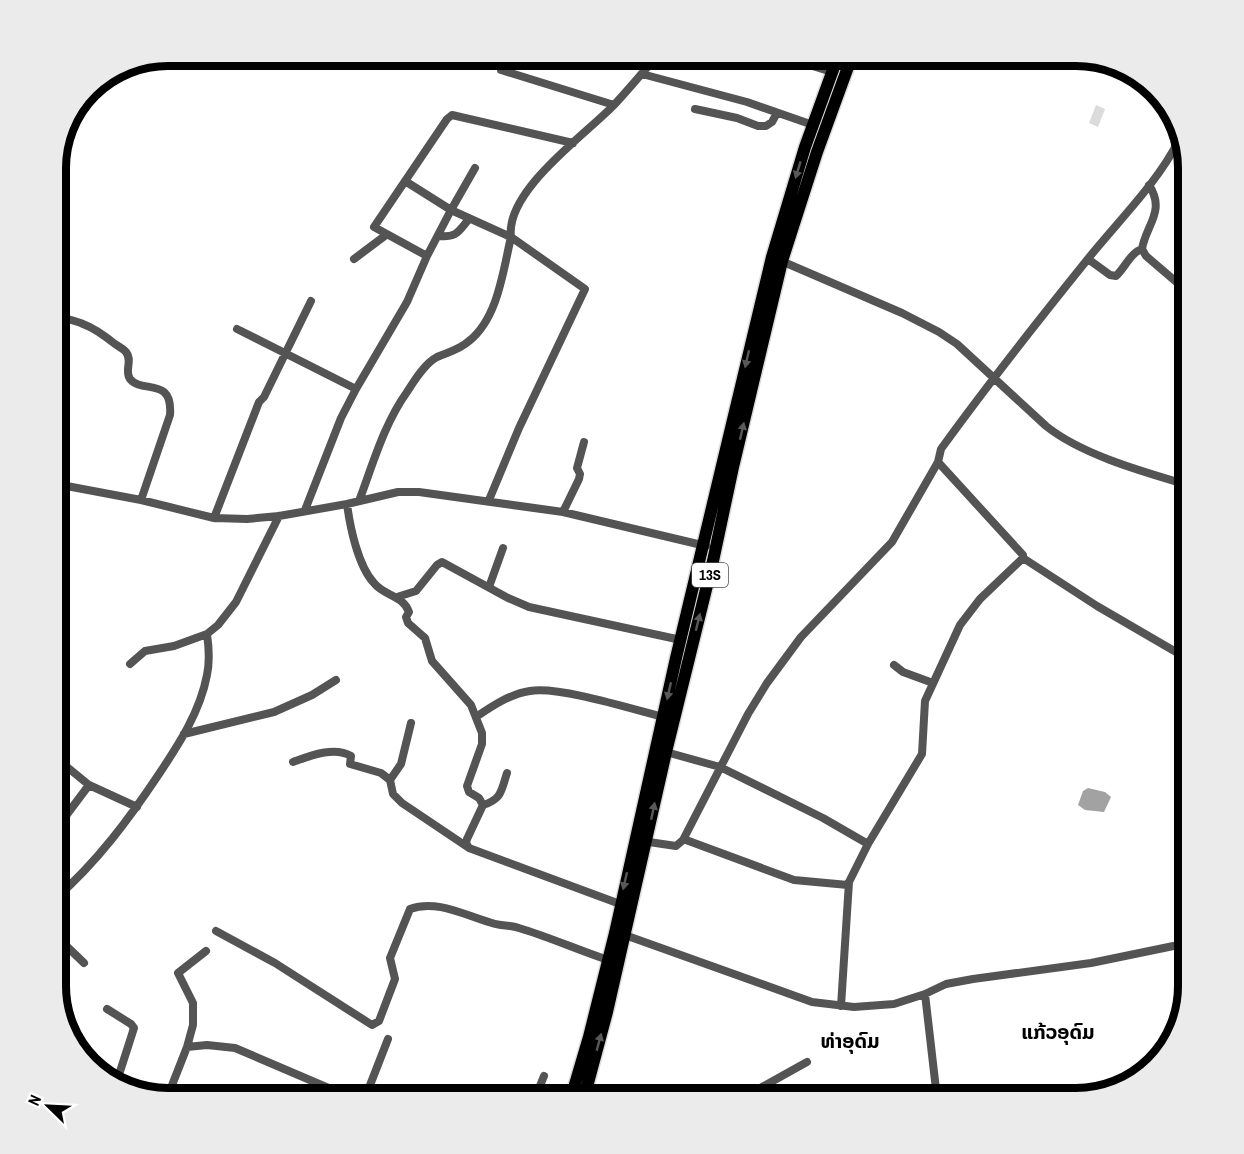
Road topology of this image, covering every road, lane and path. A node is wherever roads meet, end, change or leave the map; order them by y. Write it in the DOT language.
graph roads {
  1 [pos="649,66"];
  2 [pos="812,66"];
  3 [pos="834,66"];
  4 [pos="848,66"];
  5 [pos="501,70"];
  6 [pos="832,72"];
  7 [pos="642,74"];
  8 [pos="614,105"];
  9 [pos="695,109"];
  10 [pos="777,113"];
  11 [pos="813,125"];
  12 [pos="573,143"];
  13 [pos="1175,145"];
  14 [pos="811,150"];
  15 [pos="475,168"];
  16 [pos="405,181"];
  17 [pos="1149,185"];
  18 [pos="451,210"];
  19 [pos="469,219"];
  20 [pos="386,235"];
  21 [pos="438,236"];
  22 [pos="511,237"];
  23 [pos="1142,249"];
  24 [pos="427,256"];
  25 [pos="354,259"];
  26 [pos="777,259"];
  27 [pos="1088,259"];
  28 [pos="1178,283"];
  29 [pos="311,301"];
  30 [pos="66,318"];
  31 [pos="237,329"];
  32 [pos="287,353"];
  33 [pos="993,378"];
  34 [pos="356,389"];
  35 [pos="584,442"];
  36 [pos="938,462"];
  37 [pos="1178,482"];
  38 [pos="66,486"];
  39 [pos="141,500"];
  40 [pos="489,500"];
  41 [pos="359,501"];
  42 [pos="347,504"];
  43 [pos="304,510"];
  44 [pos="563,512"];
  45 [pos="279,516"];
  46 [pos="214,518"];
  47 [pos="710,547"];
  48 [pos="503,548"];
  49 [pos="1023,558"];
  50 [pos="489,587"];
  51 [pos="397,597"];
  52 [pos="207,634"];
  53 [pos="681,640"];
  54 [pos="1178,653"];
  55 [pos="130,664"];
  56 [pos="894,665"];
  57 [pos="336,681"];
  58 [pos="933,683"];
  59 [pos="476,717"];
  60 [pos="663,717"];
  61 [pos="411,723"];
  62 [pos="184,734"];
  63 [pos="666,752"];
  64 [pos="293,762"];
  65 [pos="66,766"];
  66 [pos="720,767"];
  67 [pos="507,773"];
  68 [pos="390,780"];
  69 [pos="89,785"];
  70 [pos="483,806"];
  71 [pos="137,807"];
  72 [pos="66,816"];
  73 [pos="641,840"];
  74 [pos="682,840"];
  75 [pos="868,844"];
  76 [pos="469,848"];
  77 [pos="848,885"];
  78 [pos="66,888"];
  79 [pos="620,904"];
  80 [pos="216,931"];
  81 [pos="619,934"];
  82 [pos="1178,945"];
  83 [pos="66,946"];
  84 [pos="206,951"];
  85 [pos="608,960"];
  86 [pos="84,963"];
  87 [pos="925,994"];
  88 [pos="841,1006"];
  89 [pos="107,1009"];
  90 [pos="388,1039"];
  91 [pos="187,1047"];
  92 [pos="807,1062"];
  93 [pos="119,1075"];
  94 [pos="544,1076"];
  95 [pos="171,1088"];
  96 [pos="323,1088"];
  97 [pos="369,1088"];
  98 [pos="539,1088"];
  99 [pos="574,1088"];
  100 [pos="587,1088"];
  101 [pos="761,1088"];
  102 [pos="936,1088"];
  1 -- 7 [label="street"];
  2 -- 6 [label="street"];
  3 -- 6 [label="highway, 13S"];
  4 -- 14 [label="highway, 13S"];
  5 -- 8 [label="street"];
  6 -- 11 [label="highway, 13S"];
  7 -- 8 [label="street"];
  7 -- 10 [label="street"];
  8 -- 12 [label="street"];
  9 -- 10 [label="street"];
  10 -- 11 [label="street"];
  11 -- 14 [label="highway, 13S"];
  12 -- 16 [label="street"];
  12 -- 22 [label="street"];
  13 -- 17 [label="street"];
  14 -- 26 [label="highway, 13S"];
  15 -- 18 [label="street"];
  16 -- 18 [label="street"];
  16 -- 20 [label="street"];
  17 -- 23 [label="street"];
  17 -- 27 [label="street"];
  18 -- 19 [label="street"];
  18 -- 21 [label="street"];
  19 -- 21 [label="street"];
  19 -- 22 [label="street"];
  20 -- 24 [label="street"];
  20 -- 25 [label="street"];
  21 -- 24 [label="street"];
  22 -- 40 [label="street"];
  22 -- 41 [label="street"];
  23 -- 27 [label="street"];
  23 -- 28 [label="street"];
  24 -- 34 [label="street"];
  26 -- 33 [label="street"];
  26 -- 47 [label="highway, 13S"];
  27 -- 33 [label="street"];
  29 -- 32 [label="street"];
  30 -- 39 [label="street"];
  31 -- 32 [label="street"];
  32 -- 34 [label="street"];
  32 -- 46 [label="street"];
  33 -- 36 [label="street"];
  33 -- 37 [label="street"];
  34 -- 43 [label="street"];
  35 -- 44 [label="street"];
  36 -- 49 [label="street"];
  36 -- 66 [label="street"];
  38 -- 39 [label="street"];
  39 -- 46 [label="street"];
  40 -- 41 [label="street"];
  40 -- 44 [label="street"];
  41 -- 42 [label="street"];
  42 -- 43 [label="street"];
  42 -- 51 [label="street"];
  43 -- 45 [label="street"];
  44 -- 47 [label="street"];
  45 -- 46 [label="street"];
  45 -- 52 [label="street"];
  47 -- 53 [label="highway, 13S"];
  63 -- 47 [label="highway, 13S, one-way"];
  48 -- 50 [label="street"];
  49 -- 54 [label="street"];
  49 -- 58 [label="street"];
  50 -- 51 [label="street"];
  50 -- 53 [label="street"];
  51 -- 59 [label="street"];
  52 -- 55 [label="street"];
  52 -- 62 [label="street"];
  53 -- 60 [label="highway, 13S, one-way"];
  56 -- 58 [label="street"];
  57 -- 62 [label="street"];
  58 -- 75 [label="street"];
  59 -- 60 [label="street"];
  59 -- 70 [label="street"];
  60 -- 73 [label="highway, 13S"];
  61 -- 68 [label="street"];
  62 -- 71 [label="street"];
  63 -- 66 [label="street"];
  73 -- 63 [label="highway, 13S, one-way"];
  64 -- 68 [label="street"];
  65 -- 69 [label="street"];
  66 -- 74 [label="street"];
  66 -- 75 [label="street"];
  67 -- 70 [label="street"];
  68 -- 76 [label="street"];
  69 -- 71 [label="street"];
  69 -- 72 [label="street"];
  70 -- 76 [label="street"];
  71 -- 78 [label="street"];
  73 -- 74 [label="street"];
  73 -- 79 [label="highway, 13S, one-way"];
  73 -- 81 [label="highway, 13S"];
  74 -- 77 [label="street"];
  75 -- 77 [label="street"];
  76 -- 79 [label="street"];
  77 -- 88 [label="street"];
  79 -- 81 [label="highway, 13S"];
  80 -- 85 [label="street"];
  81 -- 85 [label="highway, 13S"];
  81 -- 88 [label="street"];
  100 -- 81 [label="highway, 13S, one-way"];
  82 -- 87 [label="street"];
  83 -- 86 [label="street"];
  84 -- 91 [label="street"];
  85 -- 99 [label="highway, 13S"];
  87 -- 88 [label="street"];
  87 -- 102 [label="street"];
  89 -- 93 [label="street"];
  90 -- 97 [label="street"];
  91 -- 95 [label="street"];
  91 -- 96 [label="street"];
  92 -- 101 [label="street"];
  94 -- 98 [label="street"];
}
